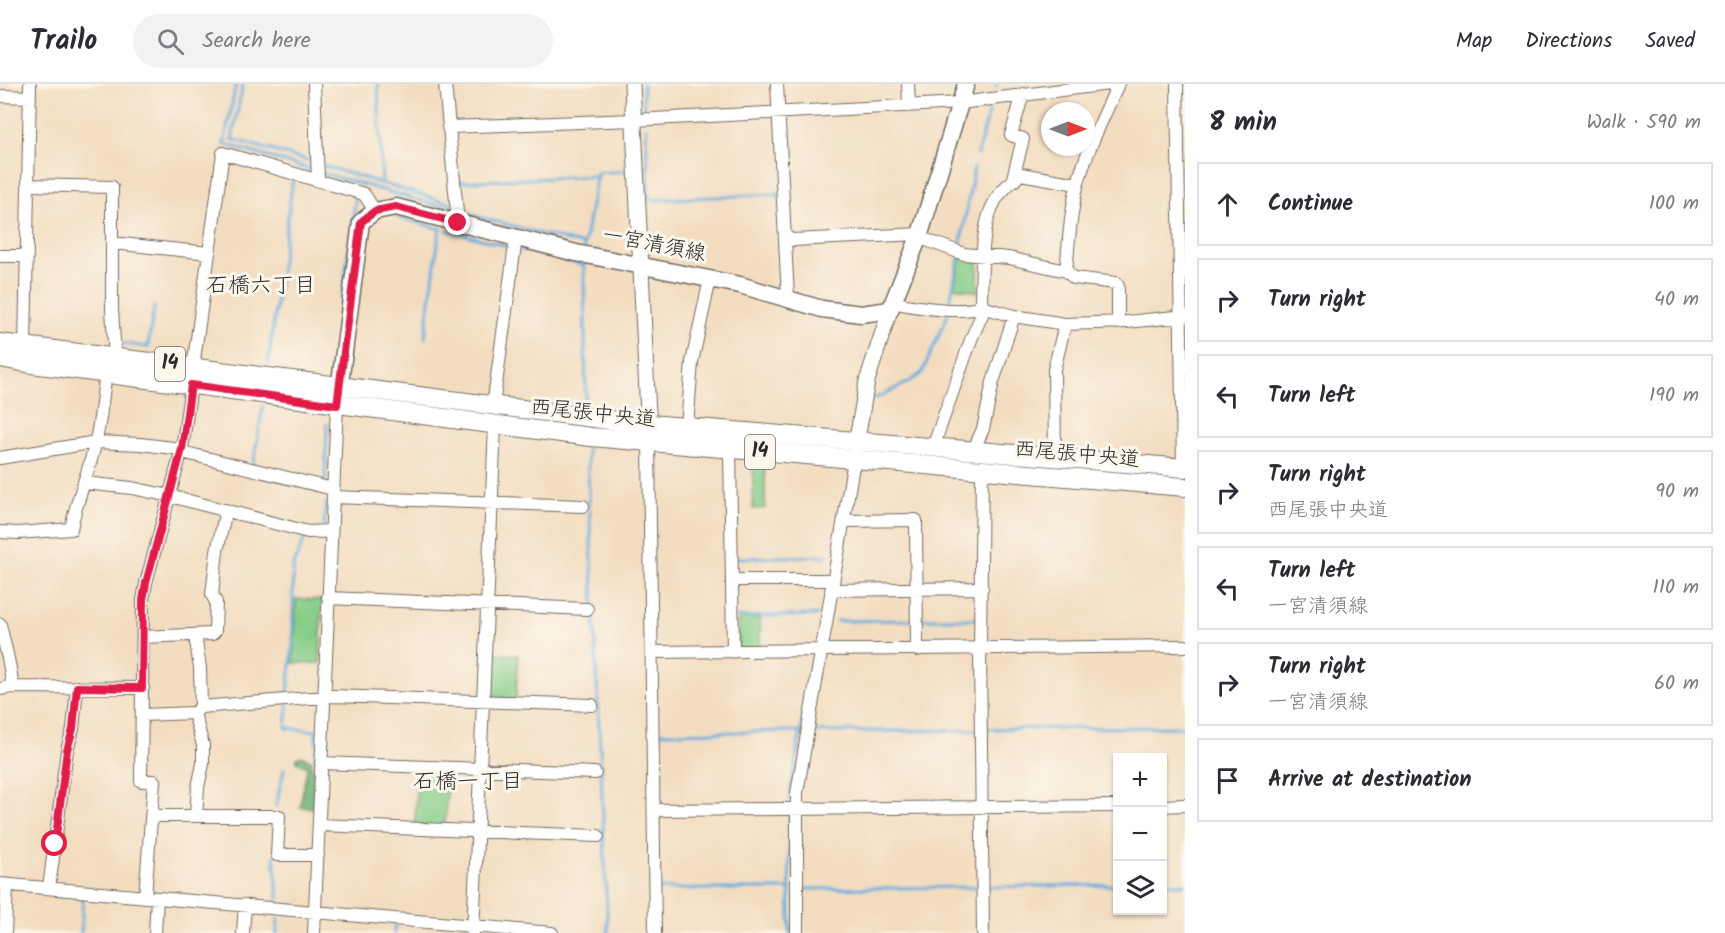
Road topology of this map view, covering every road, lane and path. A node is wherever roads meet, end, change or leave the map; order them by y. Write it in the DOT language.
graph roads {
  1 [pos="314,84"];
  2 [pos="445,84"];
  3 [pos="632,84"];
  4 [pos="777,84"];
  5 [pos="908,84"];
  6 [pos="966,84"];
  7 [pos="1109,84"];
  8 [pos="1118,84"];
  9 [pos="1178,84"];
  10 [pos="30,90"];
  11 [pos="1023,94"];
  12 [pos="0,96"];
  13 [pos="960,103"];
  14 [pos="909,106"];
  15 [pos="778,112"];
  16 [pos="634,120"];
  17 [pos="448,127"];
  18 [pos="1182,157"];
  19 [pos="318,174"];
  20 [pos="1014,180"];
  21 [pos="1077,184"];
  22 [pos="28,185"];
  23 [pos="375,211"];
  24 [pos="458,215"];
  25 [pos="919,235"];
  26 [pos="785,237"];
  27 [pos="516,238"];
  28 [pos="112,243"];
  29 [pos="209,253"];
  30 [pos="0,256"];
  31 [pos="26,256"];
  32 [pos="983,257"];
  33 [pos="640,267"];
  34 [pos="1066,271"];
  35 [pos="710,279"];
  36 [pos="788,298"];
  37 [pos="891,306"];
  38 [pos="984,307"];
  39 [pos="1014,316"];
  40 [pos="1182,316"];
  41 [pos="1118,323"];
  42 [pos="1065,324"];
  43 [pos="0,343"];
  44 [pos="25,346"];
  45 [pos="115,357"];
  46 [pos="0,358"];
  47 [pos="193,367"];
  48 [pos="106,374"];
  49 [pos="191,385"];
  50 [pos="339,385"];
  51 [pos="337,405"];
  52 [pos="493,406"];
  53 [pos="649,423"];
  54 [pos="495,425"];
  55 [pos="687,427"];
  56 [pos="857,441"];
  57 [pos="96,442"];
  58 [pos="649,443"];
  59 [pos="933,447"];
  60 [pos="730,449"];
  61 [pos="182,451"];
  62 [pos="974,451"];
  63 [pos="1055,457"];
  64 [pos="0,458"];
  65 [pos="854,460"];
  66 [pos="1184,468"];
  67 [pos="982,470"];
  68 [pos="84,483"];
  69 [pos="1185,487"];
  70 [pos="333,493"];
  71 [pos="171,496"];
  72 [pos="492,502"];
  73 [pos="583,506"];
  74 [pos="226,510"];
  75 [pos="844,520"];
  76 [pos="331,531"];
  77 [pos="0,532"];
  78 [pos="732,580"];
  79 [pos="832,585"];
  80 [pos="982,588"];
  81 [pos="917,589"];
  82 [pos="328,598"];
  83 [pos="487,605"];
  84 [pos="587,609"];
  85 [pos="0,624"];
  86 [pos="195,635"];
  87 [pos="143,637"];
  88 [pos="1185,646"];
  89 [pos="980,649"];
  90 [pos="917,650"];
  91 [pos="821,651"];
  92 [pos="652,652"];
  93 [pos="733,652"];
  94 [pos="77,687"];
  95 [pos="6,688"];
  96 [pos="142,688"];
  97 [pos="324,697"];
  98 [pos="483,701"];
  99 [pos="592,705"];
  100 [pos="198,710"];
  101 [pos="142,715"];
  102 [pos="321,763"];
  103 [pos="480,769"];
  104 [pos="595,773"];
  105 [pos="1185,805"];
  106 [pos="1113,806"];
  107 [pos="1167,806"];
  108 [pos="982,807"];
  109 [pos="795,809"];
  110 [pos="654,810"];
  111 [pos="152,816"];
  112 [pos="196,816"];
  113 [pos="319,825"];
  114 [pos="478,831"];
  115 [pos="598,836"];
  116 [pos="318,855"];
  117 [pos="3,884"];
  118 [pos="49,888"];
  119 [pos="151,897"];
  120 [pos="245,905"];
  121 [pos="315,911"];
  122 [pos="473,929"];
  123 [pos="5,933"];
  124 [pos="155,933"];
  125 [pos="243,933"];
  126 [pos="314,933"];
  127 [pos="552,933"];
  128 [pos="655,933"];
  129 [pos="797,933"];
  130 [pos="983,933"];
  1 -- 19 [label="street"];
  2 -- 17 [label="street"];
  3 -- 16 [label="street"];
  4 -- 15 [label="street"];
  5 -- 14 [label="street"];
  6 -- 13 [label="main road"];
  7 -- 11 [label="street"];
  8 -- 21 [label="street"];
  9 -- 18 [label="street"];
  10 -- 12 [label="street"];
  10 -- 22 [label="street"];
  11 -- 13 [label="street"];
  11 -- 20 [label="street"];
  13 -- 14 [label="street"];
  13 -- 25 [label="main road"];
  14 -- 15 [label="street"];
  15 -- 16 [label="street"];
  15 -- 26 [label="street"];
  16 -- 17 [label="street"];
  16 -- 33 [label="street"];
  17 -- 24 [label="street"];
  18 -- 40 [label="street"];
  19 -- 23 [label="street"];
  19 -- 29 [label="street"];
  20 -- 21 [label="street"];
  20 -- 32 [label="street"];
  21 -- 34 [label="street"];
  22 -- 28 [label="street"];
  22 -- 31 [label="street"];
  23 -- 24 [label="main road, 一宮清須線"];
  23 -- 50 [label="main road"];
  24 -- 27 [label="main road, 一宮清須線"];
  25 -- 26 [label="street"];
  25 -- 32 [label="street"];
  25 -- 37 [label="main road"];
  26 -- 36 [label="street"];
  27 -- 33 [label="main road, 一宮清須線"];
  27 -- 52 [label="street"];
  28 -- 29 [label="street"];
  28 -- 45 [label="street"];
  29 -- 47 [label="street"];
  30 -- 31 [label="street"];
  31 -- 44 [label="street"];
  32 -- 34 [label="street"];
  32 -- 38 [label="street"];
  33 -- 35 [label="main road, 一宮清須線"];
  33 -- 53 [label="street"];
  34 -- 41 [label="street"];
  35 -- 36 [label="main road, 一宮清須線"];
  35 -- 55 [label="street"];
  36 -- 37 [label="main road, 一宮清須線"];
  37 -- 38 [label="street"];
  37 -- 56 [label="street"];
  38 -- 39 [label="street"];
  38 -- 59 [label="street"];
  39 -- 42 [label="street"];
  39 -- 62 [label="street"];
  40 -- 41 [label="street"];
  40 -- 66 [label="street"];
  41 -- 42 [label="street"];
  42 -- 63 [label="street"];
  43 -- 44 [label="main road, 西尾張中央道 / 14"];
  44 -- 45 [label="main road, 西尾張中央道 / 14"];
  45 -- 47 [label="main road, 西尾張中央道 / 14"];
  46 -- 48 [label="main road, 西尾張中央道 / 14"];
  47 -- 50 [label="main road, 西尾張中央道 / 14"];
  48 -- 49 [label="main road, 西尾張中央道 / 14"];
  48 -- 57 [label="street"];
  49 -- 51 [label="main road, 西尾張中央道 / 14"];
  49 -- 61 [label="street"];
  50 -- 51 [label="main road"];
  50 -- 52 [label="main road, 西尾張中央道 / 14"];
  51 -- 54 [label="main road, 西尾張中央道 / 14"];
  51 -- 70 [label="street"];
  52 -- 53 [label="main road, 西尾張中央道 / 14"];
  53 -- 55 [label="main road, 西尾張中央道 / 14"];
  53 -- 58 [label="street"];
  54 -- 58 [label="main road, 西尾張中央道 / 14"];
  54 -- 72 [label="street"];
  55 -- 56 [label="main road, 西尾張中央道 / 14"];
  56 -- 59 [label="main road, 西尾張中央道 / 14"];
  56 -- 65 [label="street"];
  57 -- 61 [label="street"];
  57 -- 64 [label="street"];
  57 -- 68 [label="street"];
  58 -- 60 [label="main road, 西尾張中央道 / 14"];
  58 -- 92 [label="street"];
  59 -- 62 [label="main road, 西尾張中央道 / 14"];
  60 -- 65 [label="main road, 西尾張中央道 / 14"];
  60 -- 78 [label="street"];
  61 -- 70 [label="street"];
  61 -- 71 [label="street"];
  62 -- 63 [label="main road, 西尾張中央道 / 14"];
  63 -- 66 [label="main road, 西尾張中央道 / 14"];
  65 -- 67 [label="main road, 西尾張中央道 / 14"];
  65 -- 75 [label="street"];
  67 -- 69 [label="main road, 西尾張中央道 / 14"];
  67 -- 80 [label="street"];
  68 -- 71 [label="street"];
  68 -- 77 [label="street"];
  70 -- 72 [label="street"];
  70 -- 76 [label="street"];
  71 -- 74 [label="street"];
  71 -- 87 [label="street"];
  72 -- 73 [label="street"];
  72 -- 83 [label="street"];
  74 -- 76 [label="street"];
  74 -- 86 [label="street"];
  75 -- 79 [label="street"];
  75 -- 81 [label="street"];
  76 -- 82 [label="street"];
  78 -- 79 [label="street"];
  78 -- 93 [label="street"];
  79 -- 81 [label="street"];
  79 -- 91 [label="street"];
  80 -- 81 [label="street"];
  80 -- 89 [label="street"];
  81 -- 90 [label="street"];
  82 -- 83 [label="street"];
  82 -- 97 [label="street"];
  83 -- 84 [label="street"];
  83 -- 98 [label="street"];
  85 -- 95 [label="street"];
  86 -- 87 [label="street"];
  86 -- 100 [label="street"];
  87 -- 96 [label="street"];
  88 -- 89 [label="street"];
  89 -- 90 [label="street"];
  89 -- 108 [label="street"];
  90 -- 91 [label="street"];
  91 -- 93 [label="street"];
  91 -- 109 [label="street"];
  92 -- 93 [label="street"];
  92 -- 110 [label="street"];
  94 -- 95 [label="street"];
  94 -- 96 [label="street"];
  94 -- 118 [label="street"];
  96 -- 101 [label="street"];
  97 -- 98 [label="street"];
  97 -- 100 [label="street"];
  97 -- 102 [label="street"];
  98 -- 99 [label="street"];
  98 -- 103 [label="street"];
  100 -- 101 [label="street"];
  100 -- 112 [label="street"];
  101 -- 111 [label="street"];
  102 -- 103 [label="street"];
  102 -- 113 [label="street"];
  103 -- 104 [label="street"];
  103 -- 114 [label="street"];
  105 -- 107 [label="street"];
  106 -- 108 [label="street"];
  108 -- 109 [label="street"];
  108 -- 130 [label="street"];
  109 -- 110 [label="street"];
  109 -- 129 [label="street"];
  110 -- 128 [label="street"];
  111 -- 112 [label="street"];
  111 -- 119 [label="street"];
  112 -- 116 [label="street"];
  113 -- 114 [label="street"];
  113 -- 116 [label="street"];
  114 -- 115 [label="street"];
  114 -- 122 [label="street"];
  116 -- 121 [label="street"];
  117 -- 118 [label="street"];
  117 -- 123 [label="street"];
  118 -- 119 [label="street"];
  119 -- 120 [label="street"];
  119 -- 124 [label="street"];
  120 -- 121 [label="street"];
  120 -- 125 [label="street"];
  121 -- 122 [label="street"];
  121 -- 126 [label="street"];
  122 -- 127 [label="street"];
}
